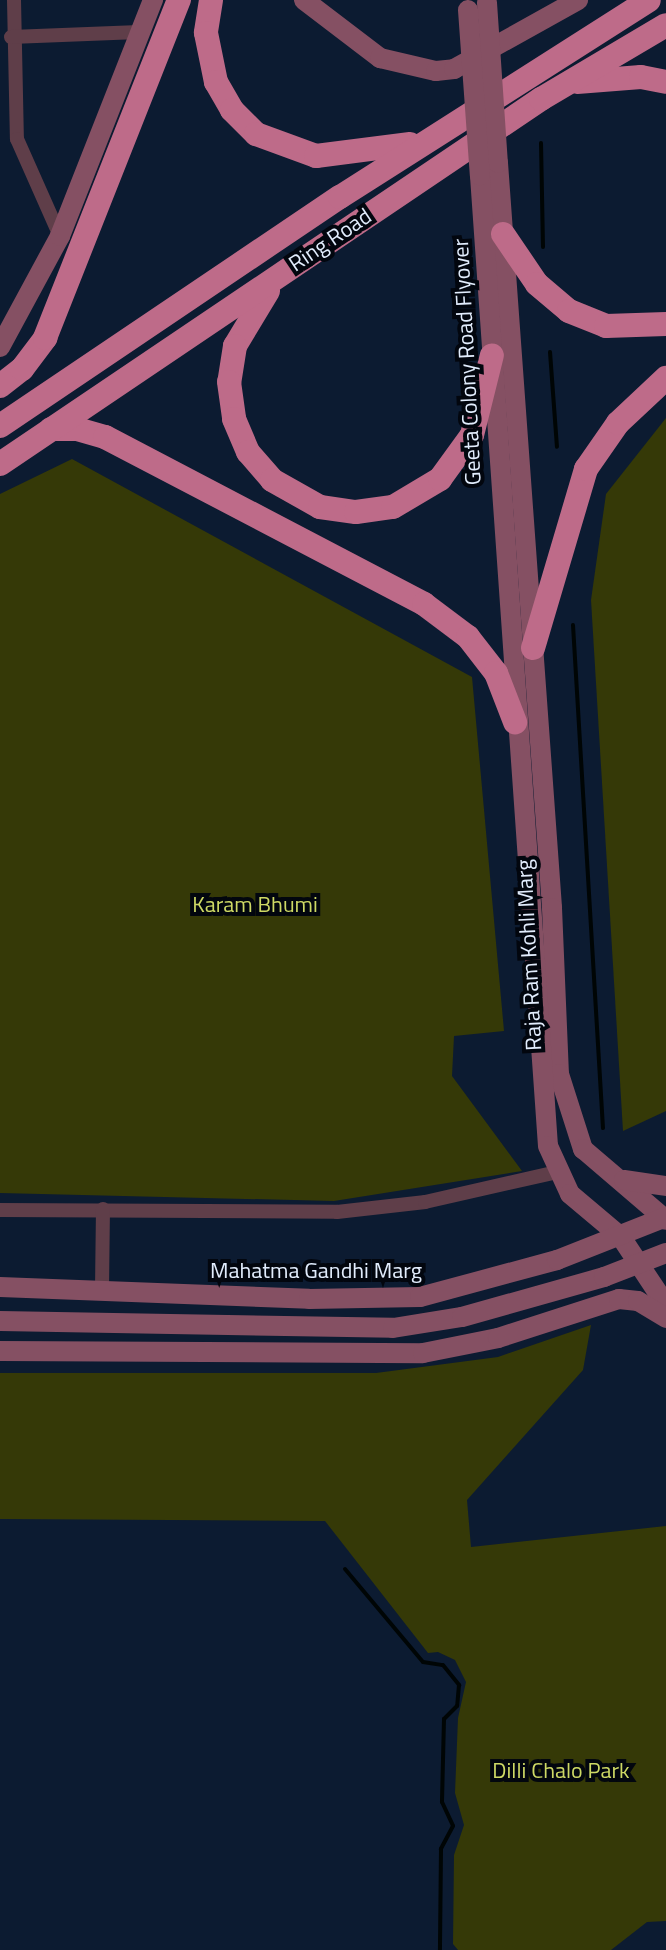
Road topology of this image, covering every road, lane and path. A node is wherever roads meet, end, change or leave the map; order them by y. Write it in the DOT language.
graph roads {
  1 [pos="14,0"];
  2 [pos="153,0"];
  3 [pos="179,0"];
  4 [pos="211,0"];
  5 [pos="304,0"];
  6 [pos="578,0"];
  7 [pos="649,0"];
  8 [pos="471,2"];
  9 [pos="666,25"];
  10 [pos="139,32"];
  11 [pos="11,37"];
  12 [pos="666,82"];
  13 [pos="567,84"];
  14 [pos="428,140"];
  15 [pos="503,234"];
  16 [pos="60,236"];
  17 [pos="283,272"];
  18 [pos="666,324"];
  19 [pos="0,347"];
  20 [pos="492,355"];
  21 [pos="666,378"];
  22 [pos="0,386"];
  23 [pos="0,426"];
  24 [pos="51,429"];
  25 [pos="0,464"];
  26 [pos="522,651"];
  27 [pos="515,722"];
  28 [pos="557,1172"];
  29 [pos="620,1180"];
  30 [pos="666,1186"];
  31 [pos="103,1209"];
  32 [pos="0,1210"];
  33 [pos="666,1218"];
  34 [pos="621,1237"];
  35 [pos="666,1253"];
  36 [pos="642,1263"];
  37 [pos="604,1277"];
  38 [pos="0,1287"];
  39 [pos="648,1288"];
  40 [pos="102,1289"];
  41 [pos="529,1298"];
  42 [pos="627,1299"];
  43 [pos="666,1304"];
  44 [pos="666,1318"];
  45 [pos="0,1321"];
  46 [pos="537,1327"];
  47 [pos="0,1351"];
  1 -- 11 [label="street"];
  2 -- 10 [label="main road"];
  3 -- 22 [label="highway"];
  4 -- 14 [label="highway"];
  5 -- 6 [label="main road"];
  7 -- 14 [label="highway, Ring Road"];
  8 -- 15 [label="main road, Geeta Colony Road Flyover, bridge"];
  8 -- 20 [label="main road, Geeta Colony Road Flyover, bridge"];
  9 -- 13 [label="highway, Ring Road"];
  10 -- 11 [label="street"];
  10 -- 16 [label="main road"];
  11 -- 16 [label="street"];
  12 -- 13 [label="highway"];
  13 -- 17 [label="highway, Ring Road"];
  14 -- 23 [label="highway, Ring Road"];
  15 -- 18 [label="highway"];
  15 -- 26 [label="main road, Geeta Colony Road Flyover"];
  16 -- 19 [label="main road"];
  17 -- 20 [label="highway"];
  17 -- 24 [label="highway, Ring Road"];
  20 -- 26 [label="main road, Geeta Colony Road Flyover"];
  21 -- 26 [label="highway"];
  24 -- 25 [label="highway, Ring Road"];
  24 -- 27 [label="highway"];
  26 -- 27 [label="main road, Geeta Colony Road Flyover"];
  26 -- 29 [label="main road, Raja Ram Kohli Marg"];
  27 -- 28 [label="main road, Raja Ram Kohli Marg"];
  28 -- 31 [label="street"];
  28 -- 34 [label="main road, Raja Ram Kohli Marg"];
  29 -- 30 [label="main road"];
  29 -- 33 [label="main road, Raja Ram Kohli Marg"];
  31 -- 32 [label="street"];
  31 -- 40 [label="street"];
  33 -- 34 [label="main road, Mahatma Gandhi Marg"];
  34 -- 36 [label="main road, Raja Ram Kohli Marg"];
  34 -- 40 [label="main road, Mahatma Gandhi Marg"];
  35 -- 36 [label="main road"];
  36 -- 37 [label="main road"];
  36 -- 43 [label="main road, Raja Ram Kohli Marg"];
  37 -- 39 [label="main road"];
  37 -- 41 [label="main road"];
  38 -- 40 [label="main road, Mahatma Gandhi Marg"];
  39 -- 42 [label="main road"];
  39 -- 43 [label="main road"];
  41 -- 45 [label="main road"];
  41 -- 46 [label="main road"];
  42 -- 44 [label="main road"];
  42 -- 46 [label="main road"];
  46 -- 47 [label="main road"];
}
